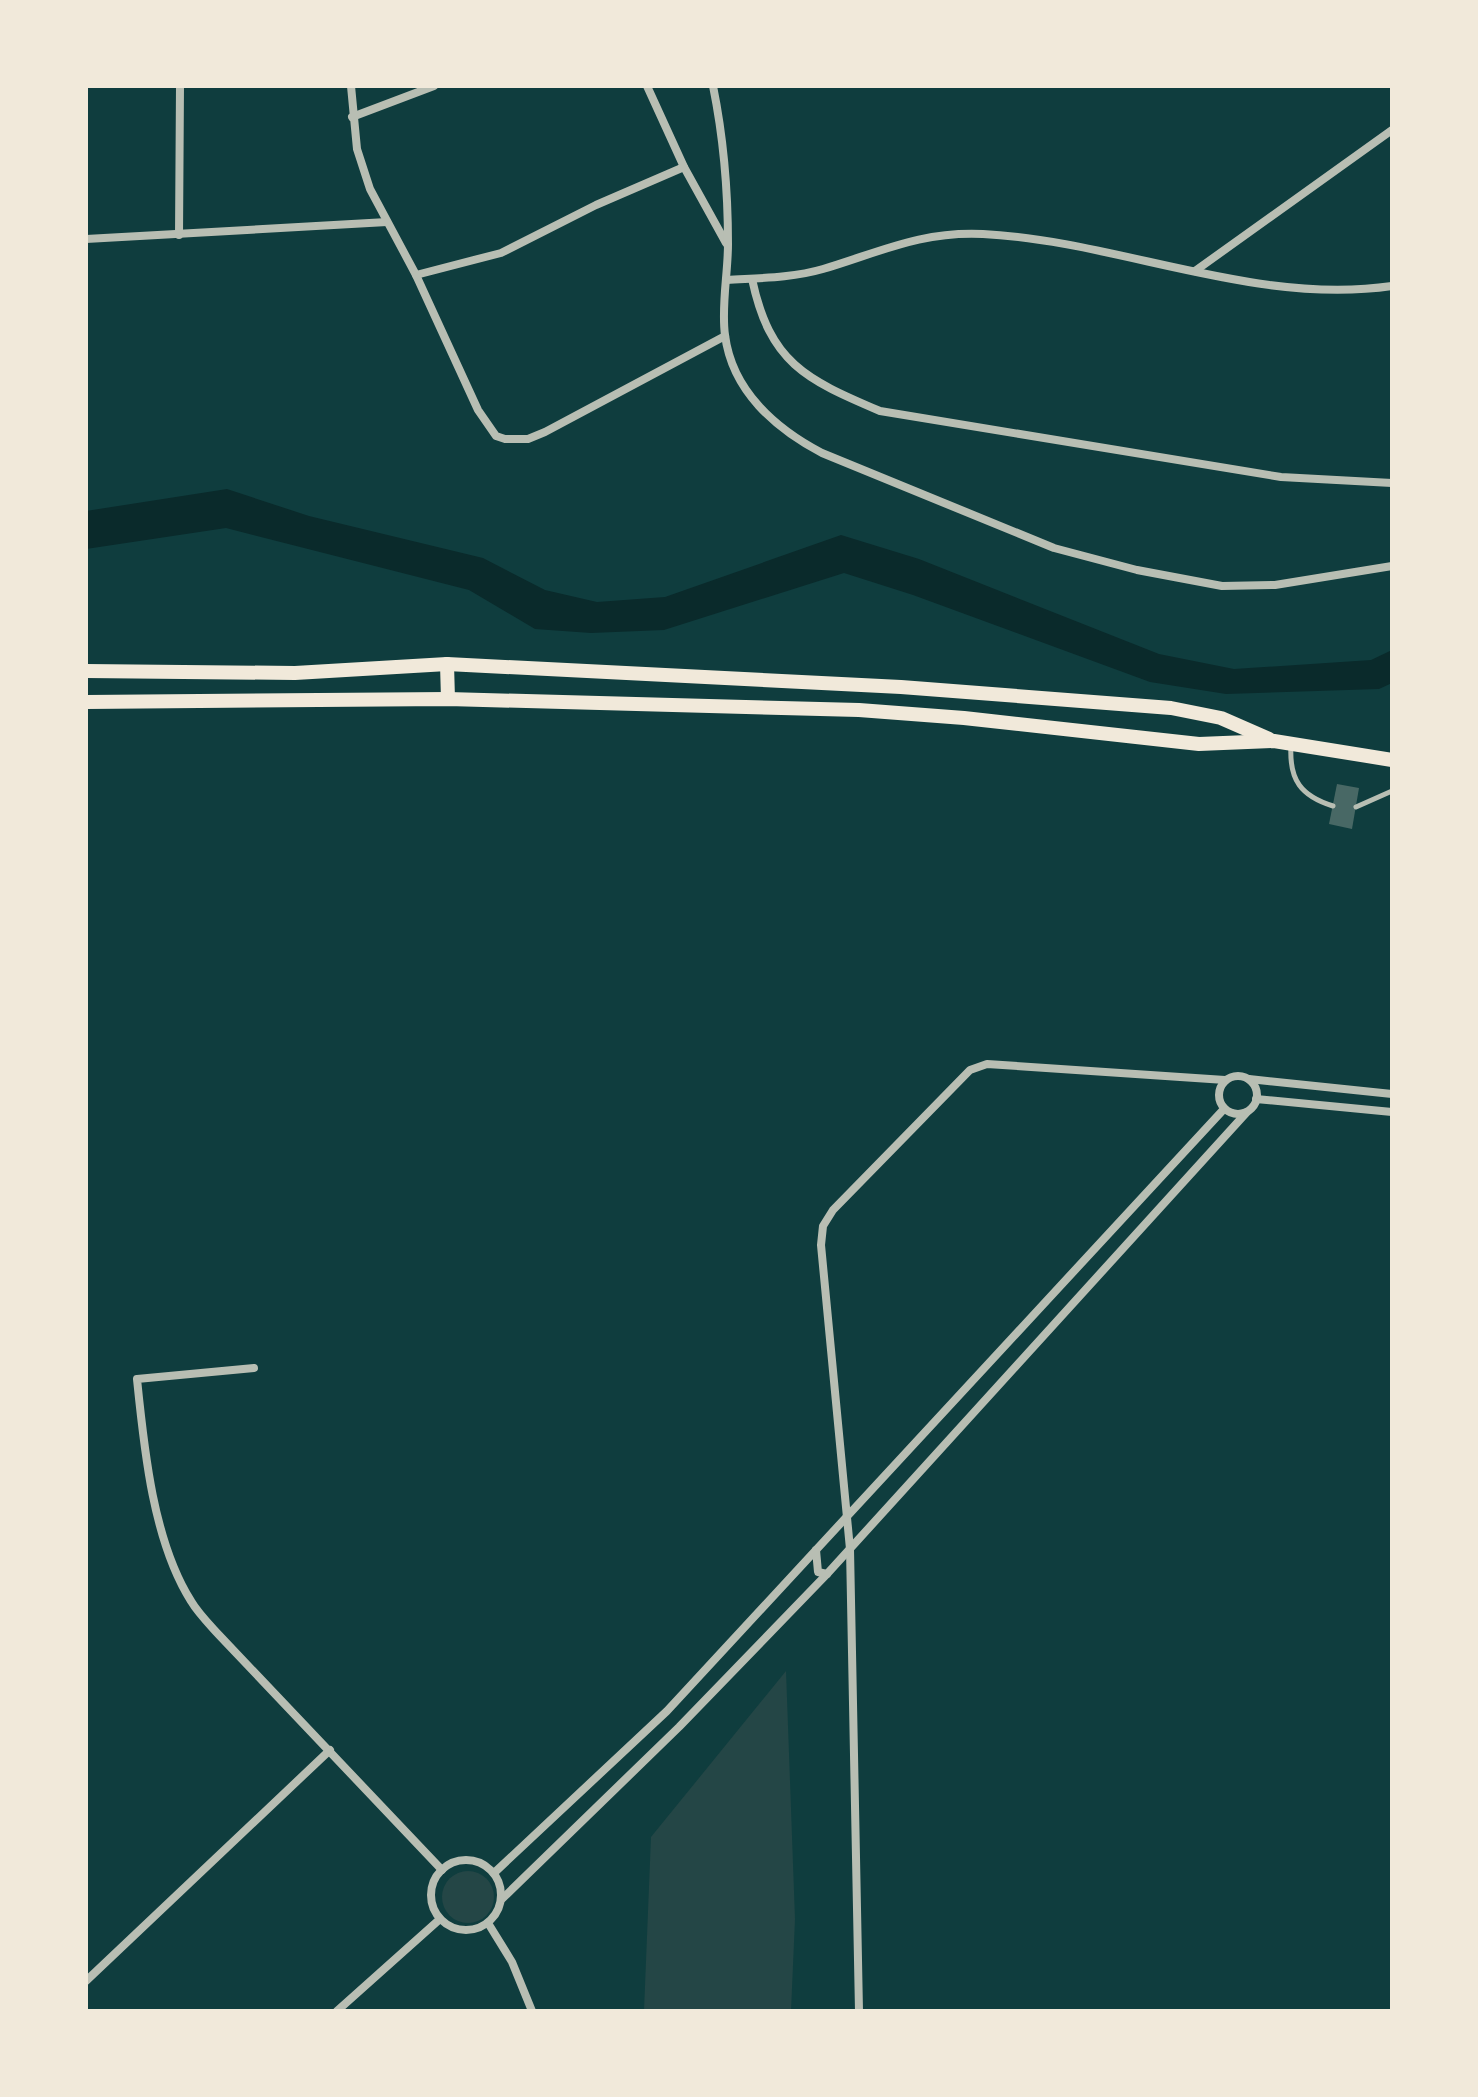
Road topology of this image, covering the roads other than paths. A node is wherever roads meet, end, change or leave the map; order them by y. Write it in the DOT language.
graph roads {
  1 [pos="180,86"];
  2 [pos="351,86"];
  3 [pos="434,86"];
  4 [pos="647,86"];
  5 [pos="713,86"];
  6 [pos="352,117"];
  7 [pos="1392,130"];
  8 [pos="684,167"];
  9 [pos="387,222"];
  10 [pos="179,235"];
  11 [pos="86,239"];
  12 [pos="728,247"];
  13 [pos="1195,271"];
  14 [pos="416,275"];
  15 [pos="752,279"];
  16 [pos="727,280"];
  17 [pos="1392,286"];
  18 [pos="725,336"];
  19 [pos="1392,483"];
  20 [pos="1392,566"];
  21 [pos="447,664"];
  22 [pos="86,671"];
  23 [pos="448,699"];
  24 [pos="86,702"];
  25 [pos="1274,741"];
  26 [pos="1291,743"];
  27 [pos="1392,760"];
  28 [pos="1392,791"];
  29 [pos="1333,806"];
  30 [pos="1356,807"];
  31 [pos="1249,1079"];
  32 [pos="1225,1080"];
  33 [pos="1392,1094"];
  34 [pos="1256,1099"];
  35 [pos="1224,1109"];
  36 [pos="1247,1112"];
  37 [pos="1392,1112"];
  38 [pos="254,1368"];
  39 [pos="846,1517"];
  40 [pos="850,1549"];
  41 [pos="816,1550"];
  42 [pos="827,1574"];
  43 [pos="330,1750"];
  44 [pos="442,1870"];
  45 [pos="494,1873"];
  46 [pos="502,1899"];
  47 [pos="440,1919"];
  48 [pos="488,1923"];
  49 [pos="86,1981"];
  50 [pos="337,2011"];
  51 [pos="532,2011"];
  52 [pos="859,2011"];
  1 -- 10 [label="street"];
  2 -- 6 [label="street"];
  3 -- 6 [label="street"];
  4 -- 8 [label="street"];
  5 -- 12 [label="street"];
  6 -- 9 [label="street"];
  7 -- 13 [label="street"];
  8 -- 12 [label="street"];
  8 -- 14 [label="street"];
  9 -- 10 [label="street"];
  9 -- 14 [label="street"];
  10 -- 11 [label="street"];
  12 -- 16 [label="street"];
  13 -- 15 [label="street"];
  13 -- 17 [label="street"];
  14 -- 18 [label="street"];
  15 -- 16 [label="street"];
  15 -- 19 [label="street"];
  16 -- 18 [label="street"];
  18 -- 20 [label="street"];
  21 -- 22 [label="main road"];
  21 -- 23 [label="main road"];
  21 -- 25 [label="main road"];
  23 -- 24 [label="main road"];
  23 -- 25 [label="main road"];
  25 -- 26 [label="main road"];
  26 -- 27 [label="main road"];
  26 -- 29 [label="lane"];
  28 -- 30 [label="lane"];
  31 -- 32 [label="street"];
  31 -- 33 [label="street"];
  31 -- 34 [label="street"];
  32 -- 35 [label="street"];
  32 -- 39 [label="street"];
  34 -- 36 [label="street"];
  34 -- 37 [label="street"];
  35 -- 36 [label="street"];
  35 -- 39 [label="street"];
  36 -- 40 [label="street"];
  38 -- 43 [label="street"];
  39 -- 40 [label="street"];
  39 -- 41 [label="street"];
  40 -- 42 [label="street"];
  40 -- 52 [label="street"];
  41 -- 42 [label="street"];
  41 -- 45 [label="street"];
  42 -- 46 [label="street"];
  43 -- 44 [label="street"];
  43 -- 49 [label="street"];
  44 -- 45 [label="street"];
  44 -- 47 [label="street"];
  45 -- 46 [label="street"];
  46 -- 48 [label="street"];
  47 -- 48 [label="street"];
  47 -- 50 [label="street"];
  48 -- 51 [label="street"];
}
